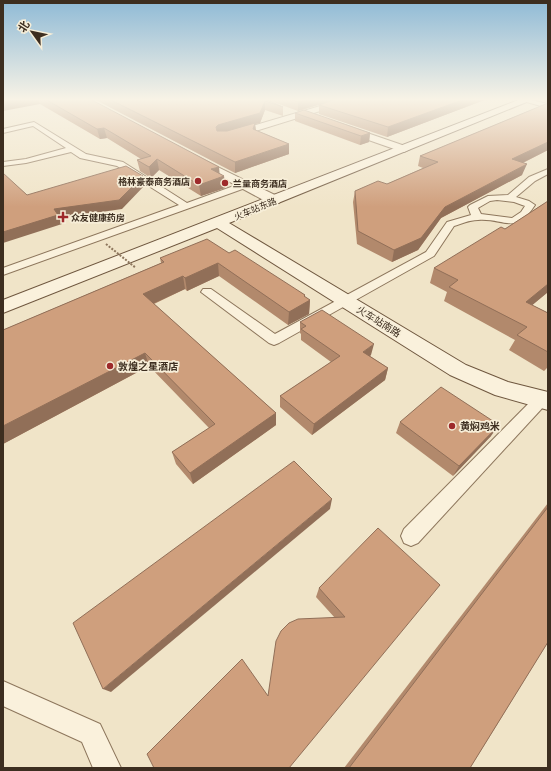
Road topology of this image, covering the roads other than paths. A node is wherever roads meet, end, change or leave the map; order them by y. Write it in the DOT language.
graph roads {
  1 [pos="51,135"];
  2 [pos="233,135"];
  3 [pos="364,135"];
  4 [pos="439,135"];
  5 [pos="223,138"];
  6 [pos="72,149"];
  7 [pos="404,149"];
  8 [pos="182,153"];
  9 [pos="3,164"];
  10 [pos="548,171"];
  11 [pos="245,185"];
  12 [pos="510,198"];
  13 [pos="274,200"];
  14 [pos="186,206"];
  15 [pos="477,217"];
  16 [pos="218,222"];
  17 [pos="3,272"];
  18 [pos="206,292"];
  19 [pos="346,300"];
  20 [pos="3,307"];
  21 [pos="546,402"];
  22 [pos="411,536"];
  23 [pos="3,692"];
  24 [pos="107,768"];
  1 -- 6 [label="lane"];
  2 -- 5 [label="main road"];
  3 -- 7 [label="main road"];
  4 -- 7 [label="main road, 火车站东路"];
  6 -- 9 [label="lane"];
  6 -- 14 [label="lane"];
  7 -- 13 [label="main road, 火车站东路"];
  8 -- 11 [label="main road"];
  10 -- 12 [label="lane"];
  11 -- 13 [label="main road"];
  11 -- 14 [label="lane"];
  12 -- 15 [label="lane"];
  12 -- 15 [label="lane"];
  13 -- 16 [label="main road, 火车站东路"];
  14 -- 17 [label="lane"];
  15 -- 19 [label="lane"];
  16 -- 19 [label="main road, 火车站南路"];
  16 -- 20 [label="main road, 火车站东路"];
  18 -- 19 [label="lane"];
  19 -- 21 [label="main road, 火车站南路"];
  21 -- 22 [label="lane"];
  23 -- 24 [label="lane"];
}
